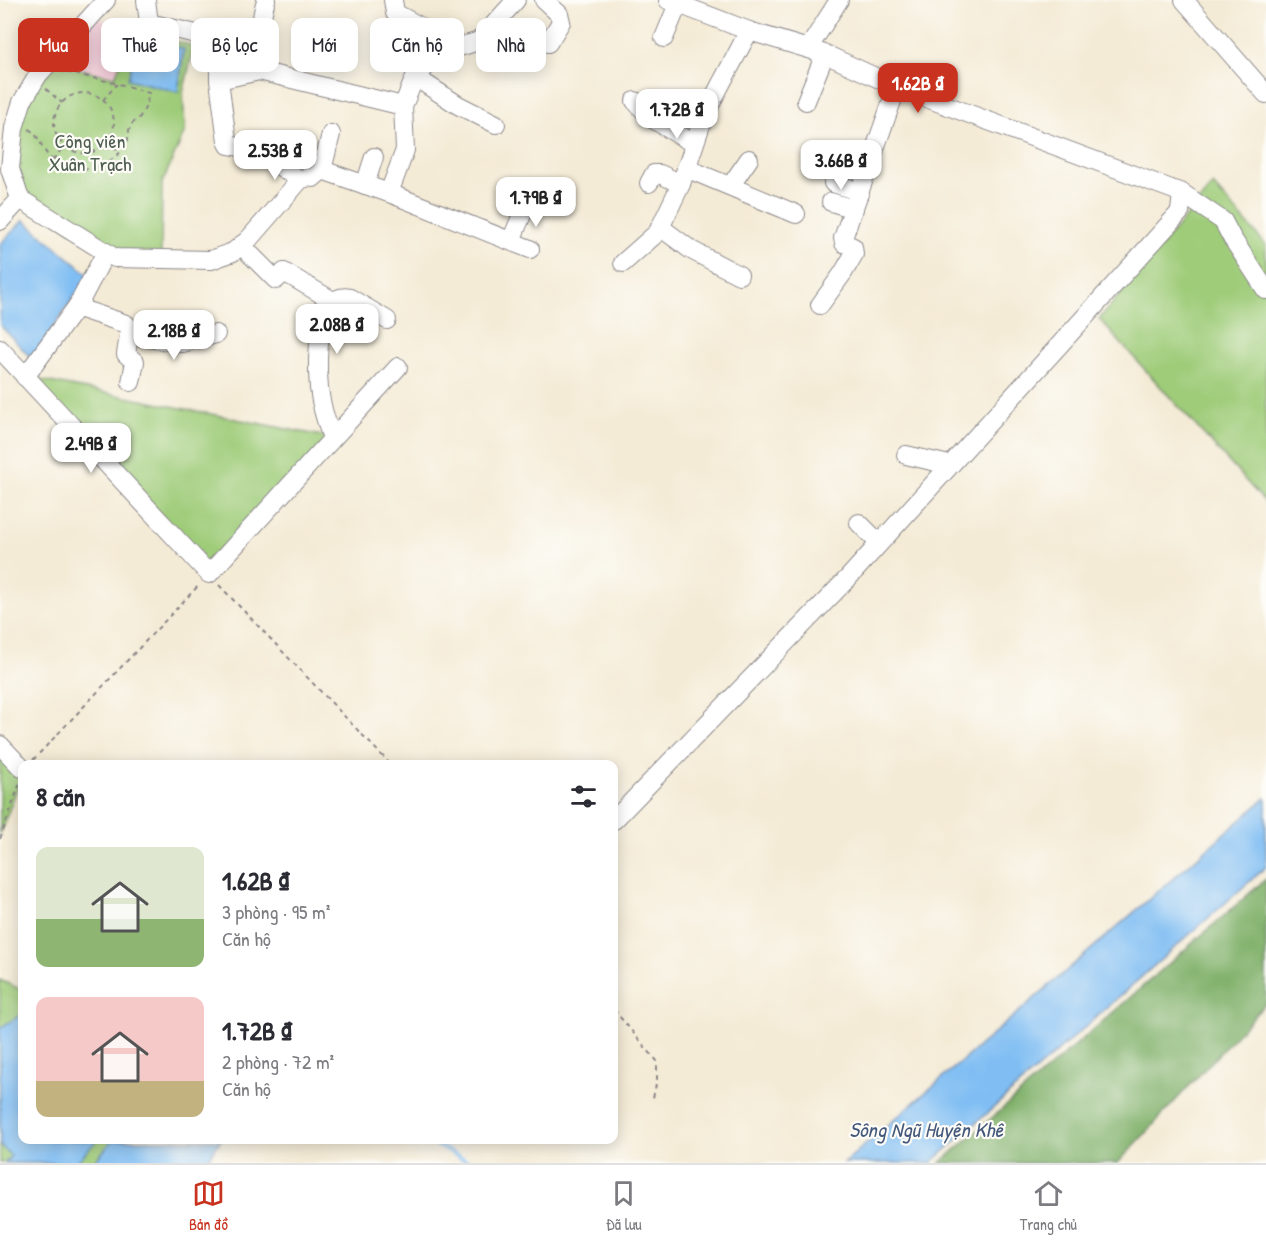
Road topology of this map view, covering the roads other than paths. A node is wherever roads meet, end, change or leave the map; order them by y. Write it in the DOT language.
graph roads {
  1 [pos="106,0"];
  2 [pos="146,0"];
  3 [pos="266,0"];
  4 [pos="393,0"];
  5 [pos="516,0"];
  6 [pos="544,0"];
  7 [pos="839,0"];
  8 [pos="673,2"];
  9 [pos="1190,2"];
  10 [pos="261,18"];
  11 [pos="404,18"];
  12 [pos="749,31"];
  13 [pos="664,39"];
  14 [pos="548,43"];
  15 [pos="464,45"];
  16 [pos="817,52"];
  17 [pos="255,72"];
  18 [pos="263,72"];
  19 [pos="420,72"];
  20 [pos="415,77"];
  21 [pos="219,80"];
  22 [pos="1264,86"];
  23 [pos="897,87"];
  24 [pos="635,101"];
  25 [pos="806,101"];
  26 [pos="403,106"];
  27 [pos="496,124"];
  28 [pos="331,134"];
  29 [pos="694,144"];
  30 [pos="845,154"];
  31 [pos="374,157"];
  32 [pos="749,159"];
  33 [pos="870,162"];
  34 [pos="5,166"];
  35 [pos="322,170"];
  36 [pos="684,176"];
  37 [pos="300,180"];
  38 [pos="649,183"];
  39 [pos="833,183"];
  40 [pos="365,184"];
  41 [pos="731,185"];
  42 [pos="389,193"];
  43 [pos="1182,193"];
  44 [pos="20,199"];
  45 [pos="528,200"];
  46 [pos="857,201"];
  47 [pos="831,202"];
  48 [pos="796,214"];
  49 [pos="0,221"];
  50 [pos="660,227"];
  51 [pos="511,241"];
  52 [pos="242,245"];
  53 [pos="530,249"];
  54 [pos="106,252"];
  55 [pos="623,263"];
  56 [pos="739,274"];
  57 [pos="1266,290"];
  58 [pos="333,301"];
  59 [pos="78,305"];
  60 [pos="820,305"];
  61 [pos="387,320"];
  62 [pos="216,334"];
  63 [pos="129,335"];
  64 [pos="0,350"];
  65 [pos="398,367"];
  66 [pos="25,377"];
  67 [pos="131,382"];
  68 [pos="332,438"];
  69 [pos="906,455"];
  70 [pos="949,465"];
  71 [pos="859,523"];
  72 [pos="879,543"];
  73 [pos="0,745"];
  74 [pos="18,764"];
  75 [pos="618,816"];
  1 -- 34 [label="street"];
  2 -- 21 [label="street"];
  3 -- 10 [label="street"];
  4 -- 11 [label="street"];
  5 -- 15 [label="street"];
  6 -- 14 [label="street"];
  7 -- 16 [label="street"];
  8 -- 12 [label="street"];
  8 -- 13 [label="street"];
  9 -- 22 [label="street"];
  12 -- 16 [label="street"];
  12 -- 29 [label="street"];
  16 -- 23 [label="street"];
  16 -- 25 [label="street"];
  17 -- 21 [label="street"];
  18 -- 26 [label="street"];
  19 -- 20 [label="street"];
  20 -- 26 [label="street"];
  20 -- 27 [label="street"];
  21 -- 37 [label="street"];
  23 -- 33 [label="street"];
  23 -- 43 [label="street"];
  24 -- 29 [label="street"];
  26 -- 42 [label="street"];
  28 -- 35 [label="street"];
  29 -- 36 [label="street"];
  30 -- 33 [label="street"];
  31 -- 40 [label="street"];
  32 -- 41 [label="street"];
  33 -- 46 [label="street"];
  34 -- 44 [label="street"];
  35 -- 37 [label="street"];
  35 -- 40 [label="street"];
  36 -- 38 [label="street"];
  36 -- 41 [label="street"];
  36 -- 50 [label="street"];
  37 -- 52 [label="street"];
  39 -- 46 [label="street"];
  40 -- 42 [label="street"];
  41 -- 48 [label="street"];
  42 -- 51 [label="street"];
  43 -- 57 [label="street"];
  43 -- 70 [label="street"];
  44 -- 49 [label="street"];
  44 -- 54 [label="street"];
  45 -- 51 [label="street"];
  46 -- 47 [label="street"];
  46 -- 60 [label="street"];
  50 -- 55 [label="street"];
  50 -- 56 [label="street"];
  51 -- 53 [label="street"];
  52 -- 54 [label="street"];
  52 -- 58 [label="street"];
  54 -- 59 [label="street"];
  58 -- 61 [label="street"];
  58 -- 68 [label="street"];
  59 -- 63 [label="street"];
  59 -- 66 [label="street"];
  62 -- 63 [label="street"];
  63 -- 67 [label="street"];
  64 -- 66 [label="street"];
  65 -- 68 [label="street"];
  66 -- 68 [label="street"];
  69 -- 70 [label="street"];
  70 -- 72 [label="street"];
  71 -- 72 [label="street"];
  72 -- 75 [label="street"];
  73 -- 74 [label="street"];
}
